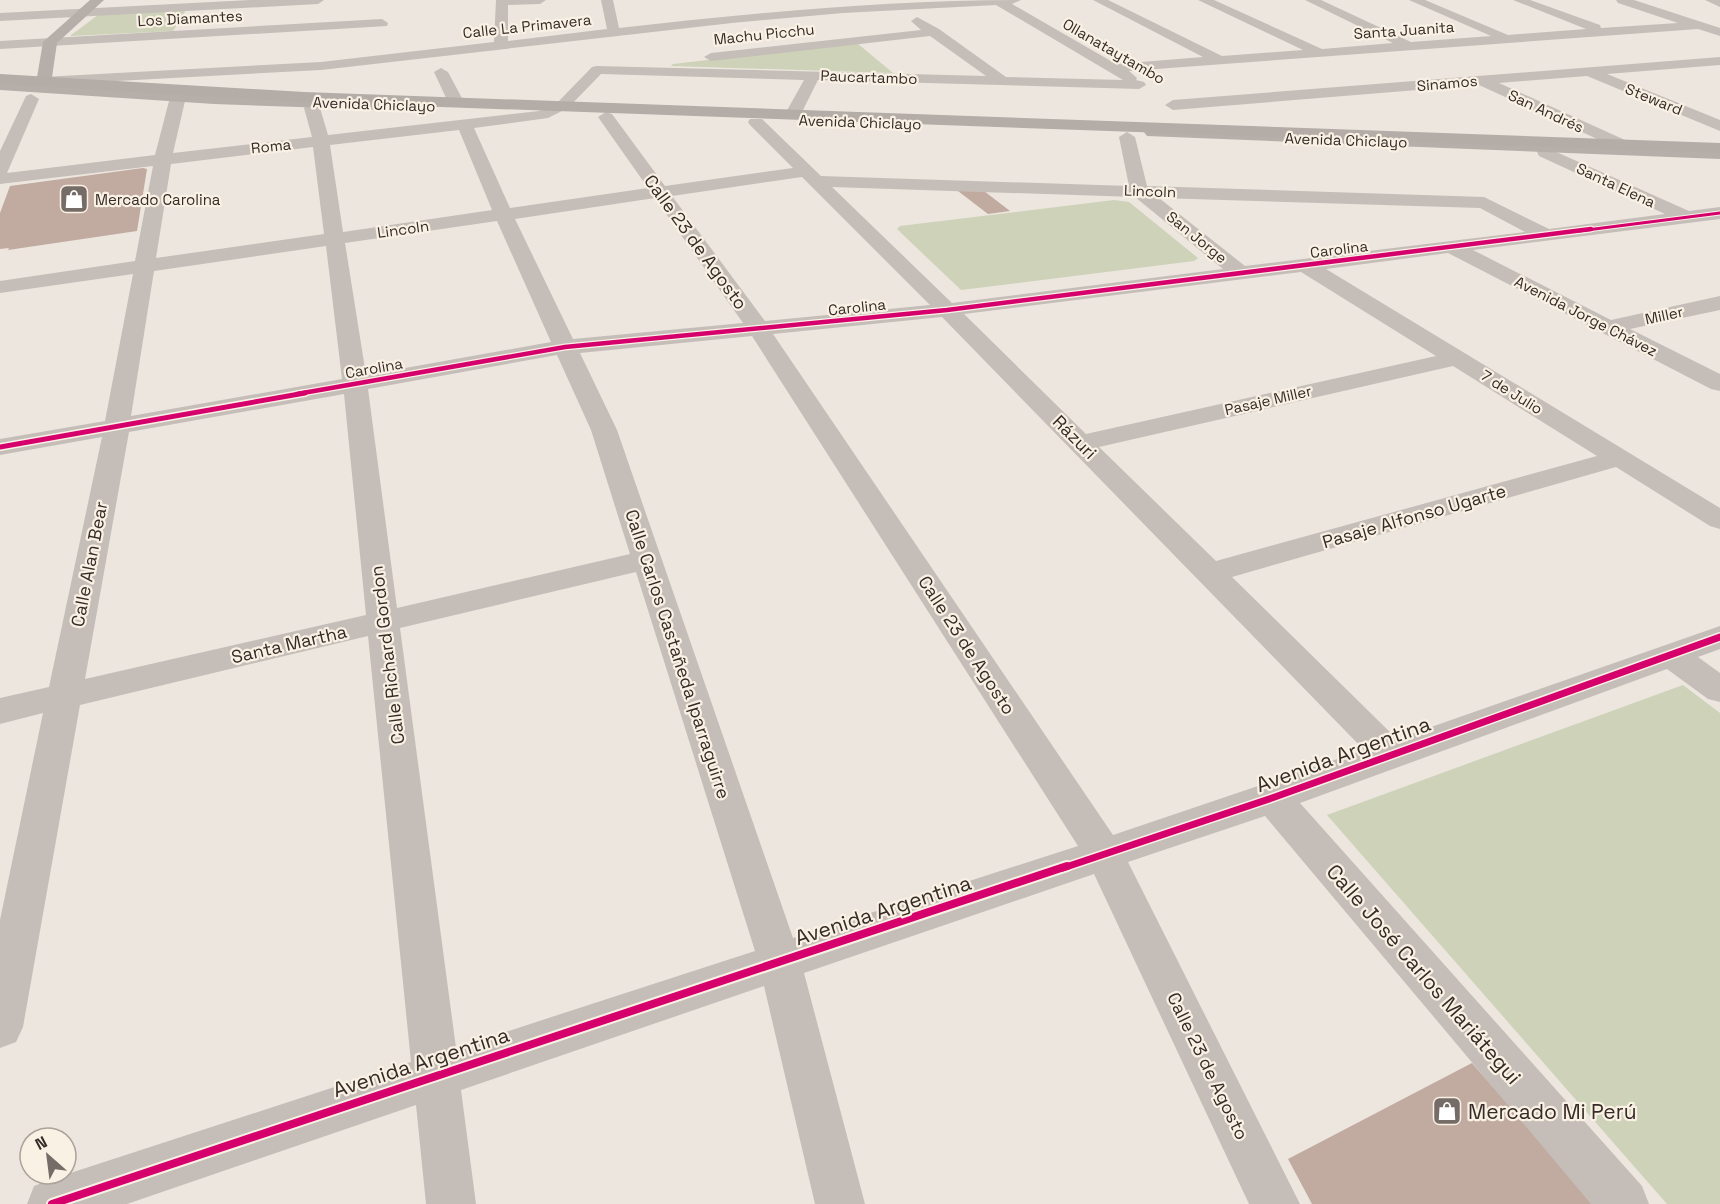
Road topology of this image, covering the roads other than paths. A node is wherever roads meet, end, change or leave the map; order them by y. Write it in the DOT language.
graph roads {
  1 [pos="98,0"];
  2 [pos="318,0"];
  3 [pos="540,0"];
  4 [pos="607,0"];
  5 [pos="774,0"];
  6 [pos="1015,0"];
  7 [pos="1099,0"];
  8 [pos="1204,0"];
  9 [pos="1311,0"];
  10 [pos="1415,0"];
  11 [pos="1519,0"];
  12 [pos="1622,0"];
  13 [pos="1711,0"];
  14 [pos="502,1"];
  15 [pos="999,1"];
  16 [pos="943,2"];
  17 [pos="1720,3"];
  18 [pos="838,5"];
  19 [pos="897,6"];
  20 [pos="387,8"];
  21 [pos="84,13"];
  22 [pos="784,15"];
  23 [pos="0,17"];
  24 [pos="1698,25"];
  25 [pos="934,32"];
  26 [pos="1604,32"];
  27 [pos="1720,32"];
  28 [pos="378,33"];
  29 [pos="614,34"];
  30 [pos="868,39"];
  31 [pos="1508,39"];
  32 [pos="50,42"];
  33 [pos="0,45"];
  34 [pos="501,46"];
  35 [pos="1409,46"];
  36 [pos="884,52"];
  37 [pos="1321,52"];
  38 [pos="367,60"];
  39 [pos="1220,60"];
  40 [pos="1720,61"];
  41 [pos="1691,63"];
  42 [pos="900,65"];
  43 [pos="1113,68"];
  44 [pos="597,70"];
  45 [pos="441,72"];
  46 [pos="1588,72"];
  47 [pos="1720,74"];
  48 [pos="813,76"];
  49 [pos="916,78"];
  50 [pos="0,79"];
  51 [pos="1481,80"];
  52 [pos="1002,81"];
  53 [pos="0,85"];
  54 [pos="48,88"];
  55 [pos="1149,90"];
  56 [pos="5,96"];
  57 [pos="31,99"];
  58 [pos="177,101"];
  59 [pos="1173,105"];
  60 [pos="312,108"];
  61 [pos="552,110"];
  62 [pos="460,113"];
  63 [pos="793,114"];
  64 [pos="606,117"];
  65 [pos="756,122"];
  66 [pos="1720,126"];
  67 [pos="1213,129"];
  68 [pos="1127,137"];
  69 [pos="321,141"];
  70 [pos="1619,144"];
  71 [pos="1720,148"];
  72 [pos="1545,152"];
  73 [pos="1720,156"];
  74 [pos="163,159"];
  75 [pos="0,170"];
  76 [pos="811,176"];
  77 [pos="0,179"];
  78 [pos="1139,191"];
  79 [pos="660,192"];
  80 [pos="1720,213"];
  81 [pos="503,214"];
  82 [pos="1687,217"];
  83 [pos="1720,232"];
  84 [pos="1546,235"];
  85 [pos="334,238"];
  86 [pos="1451,247"];
  87 [pos="1305,265"];
  88 [pos="144,266"];
  89 [pos="1241,273"];
  90 [pos="0,286"];
  91 [pos="1720,303"];
  92 [pos="947,310"];
  93 [pos="1608,327"];
  94 [pos="759,328"];
  95 [pos="565,347"];
  96 [pos="1456,358"];
  97 [pos="355,384"];
  98 [pos="1720,384"];
  99 [pos="117,426"];
  100 [pos="1080,443"];
  101 [pos="0,447"];
  102 [pos="1619,458"];
  103 [pos="1720,520"];
  104 [pos="647,560"];
  105 [pos="1209,573"];
  106 [pos="383,623"];
  107 [pos="1720,637"];
  108 [pos="1671,655"];
  109 [pos="1720,690"];
  110 [pos="63,695"];
  111 [pos="0,711"];
  112 [pos="1391,755"];
  113 [pos="1272,798"];
  114 [pos="1104,854"];
  115 [pos="780,962"];
  116 [pos="0,1027"];
  117 [pos="435,1074"];
  118 [pos="52,1204"];
  119 [pos="451,1204"];
  120 [pos="840,1204"];
  121 [pos="1275,1204"];
  122 [pos="1624,1204"];
  1 -- 21 [label="street"];
  2 -- 21 [label="street"];
  3 -- 14 [label="street"];
  4 -- 29 [label="street"];
  5 -- 22 [label="street"];
  6 -- 15 [label="street, Calle La Primavera"];
  7 -- 39 [label="street"];
  8 -- 37 [label="street"];
  9 -- 35 [label="street, San Andrés"];
  10 -- 31 [label="street"];
  11 -- 26 [label="street"];
  12 -- 24 [label="street"];
  13 -- 17 [label="street"];
  14 -- 34 [label="street"];
  15 -- 16 [label="street, Calle La Primavera"];
  15 -- 43 [label="street, Ollanataytambo"];
  16 -- 19 [label="street, Calle La Primavera"];
  18 -- 19 [label="street, Calle La Primavera"];
  18 -- 22 [label="street, Calle La Primavera"];
  19 -- 25 [label="street"];
  20 -- 28 [label="street"];
  21 -- 23 [label="street"];
  21 -- 32 [label="street"];
  22 -- 29 [label="street, Calle La Primavera"];
  24 -- 26 [label="street, Santa Juanita"];
  24 -- 27 [label="street"];
  25 -- 30 [label="street, Machu Picchu"];
  25 -- 52 [label="street"];
  26 -- 31 [label="street, Santa Juanita"];
  28 -- 32 [label="street, Los Diamantes"];
  28 -- 38 [label="street"];
  29 -- 34 [label="street, Calle La Primavera"];
  30 -- 36 [label="street"];
  30 -- 44 [label="street, Machu Picchu"];
  31 -- 35 [label="street, Santa Juanita"];
  32 -- 33 [label="street, Los Diamantes"];
  32 -- 54 [label="street"];
  34 -- 38 [label="street, Calle La Primavera"];
  35 -- 37 [label="street, Santa Juanita"];
  35 -- 51 [label="street, San Andrés"];
  37 -- 39 [label="street, Santa Juanita"];
  38 -- 54 [label="street, Calle La Primavera"];
  39 -- 43 [label="street, Santa Juanita"];
  40 -- 41 [label="street, Sinamos"];
  41 -- 46 [label="street, Sinamos"];
  41 -- 47 [label="street"];
  42 -- 49 [label="street"];
  43 -- 55 [label="street, Ollanataytambo"];
  44 -- 48 [label="street, Paucartambo"];
  44 -- 61 [label="street"];
  45 -- 62 [label="street, Calle Carlos Castañeda Iparraguirre"];
  46 -- 51 [label="street, Sinamos"];
  46 -- 66 [label="street, Steward"];
  48 -- 49 [label="street, Paucartambo"];
  48 -- 63 [label="street"];
  49 -- 52 [label="street, Paucartambo"];
  50 -- 54 [label="main road, Avenida Chiclayo"];
  51 -- 59 [label="street, Sinamos"];
  51 -- 70 [label="street, San Andrés"];
  52 -- 55 [label="street, Paucartambo"];
  53 -- 54 [label="street, Avenida Chiclayo"];
  54 -- 56 [label="main road, Avenida Chiclayo"];
  54 -- 57 [label="street, Calle La Primavera"];
  54 -- 58 [label="main road, Avenida Chiclayo"];
  54 -- 61 [label="street, Avenida Chiclayo"];
  54 -- 62 [label="main road, Avenida Chiclayo"];
  55 -- 59 [label="street, Ollanataytambo"];
  56 -- 57 [label="street, Calle La Primavera"];
  57 -- 75 [label="street"];
  58 -- 60 [label="main road, Avenida Chiclayo"];
  58 -- 74 [label="street, Calle Alan Bear"];
  59 -- 67 [label="street, Ollanataytambo"];
  60 -- 61 [label="main road, Avenida Chiclayo"];
  60 -- 69 [label="street, Calle Richard Gordon"];
  61 -- 62 [label="street, Roma"];
  61 -- 62 [label="main road, Avenida Chiclayo"];
  61 -- 63 [label="main road, Avenida Chiclayo"];
  61 -- 64 [label="main road, Avenida Chiclayo"];
  61 -- 73 [label="street, Avenida Chiclayo"];
  62 -- 69 [label="street, Roma"];
  62 -- 81 [label="street, Calle Carlos Castañeda Iparraguirre"];
  63 -- 67 [label="main road, Avenida Chiclayo"];
  64 -- 65 [label="main road, Avenida Chiclayo"];
  64 -- 79 [label="street, Calle 23 de Agosto"];
  65 -- 68 [label="main road, Avenida Chiclayo"];
  65 -- 76 [label="street, Rázuri"];
  67 -- 70 [label="main road, Avenida Chiclayo"];
  68 -- 72 [label="main road, Avenida Chiclayo"];
  68 -- 78 [label="street"];
  69 -- 74 [label="street, Roma"];
  69 -- 85 [label="street, Calle Richard Gordon"];
  70 -- 71 [label="main road, Avenida Chiclayo"];
  72 -- 73 [label="main road, Avenida Chiclayo"];
  72 -- 82 [label="street, Santa Elena"];
  74 -- 77 [label="street, Roma"];
  74 -- 88 [label="street, Calle Alan Bear"];
  76 -- 78 [label="street, Lincoln"];
  76 -- 79 [label="street, Lincoln"];
  76 -- 92 [label="street, Rázuri"];
  78 -- 84 [label="street, Lincoln"];
  78 -- 89 [label="street, San Jorge"];
  79 -- 81 [label="street, Lincoln"];
  79 -- 94 [label="street, Calle 23 de Agosto"];
  80 -- 82 [label="street, Carolina"];
  81 -- 85 [label="street, Lincoln"];
  81 -- 95 [label="street, Calle Carlos Castañeda Iparraguirre"];
  82 -- 83 [label="street, Santa Elena"];
  82 -- 84 [label="street, Carolina"];
  84 -- 86 [label="street, Carolina"];
  85 -- 88 [label="street, Lincoln"];
  85 -- 97 [label="street, Calle Richard Gordon"];
  86 -- 87 [label="street, Carolina"];
  86 -- 93 [label="street, Avenida Jorge Chávez"];
  87 -- 89 [label="street, Carolina"];
  87 -- 96 [label="street, 7 de Julio"];
  88 -- 90 [label="street, Lincoln"];
  88 -- 99 [label="street, Calle Alan Bear"];
  89 -- 92 [label="street, Carolina"];
  91 -- 93 [label="street, Miller"];
  92 -- 94 [label="street, Carolina"];
  92 -- 100 [label="street, Rázuri"];
  93 -- 98 [label="street, Avenida Jorge Chávez"];
  94 -- 95 [label="street, Carolina"];
  94 -- 114 [label="street, Calle 23 de Agosto"];
  95 -- 97 [label="street, Carolina"];
  95 -- 104 [label="street, Calle Carlos Castañeda Iparraguirre"];
  96 -- 100 [label="street, Pasaje Miller"];
  96 -- 102 [label="street, 7 de Julio"];
  97 -- 99 [label="street, Carolina"];
  97 -- 106 [label="street, Calle Richard Gordon"];
  99 -- 101 [label="street, Carolina"];
  99 -- 110 [label="street, Calle Alan Bear"];
  100 -- 105 [label="street, Rázuri"];
  102 -- 103 [label="street, 7 de Julio"];
  102 -- 105 [label="street, Pasaje Alfonso Ugarte"];
  104 -- 106 [label="street, Santa Martha"];
  104 -- 115 [label="street, Calle Carlos Castañeda Iparraguirre"];
  105 -- 112 [label="street, Rázuri"];
  106 -- 110 [label="street, Santa Martha"];
  106 -- 117 [label="street, Calle Richard Gordon"];
  107 -- 108 [label="street, Avenida Argentina"];
  108 -- 109 [label="street"];
  108 -- 112 [label="street, Avenida Argentina"];
  110 -- 111 [label="street, Santa Martha"];
  110 -- 116 [label="street, Calle Alan Bear"];
  112 -- 113 [label="street, Avenida Argentina"];
  113 -- 114 [label="street, Avenida Argentina"];
  113 -- 122 [label="street, Calle José Carlos Mariátegui"];
  114 -- 115 [label="street, Avenida Argentina"];
  114 -- 121 [label="street, Calle 23 de Agosto"];
  115 -- 117 [label="street, Avenida Argentina"];
  115 -- 120 [label="street, Calle Carlos Castañeda Iparraguirre"];
  117 -- 118 [label="street, Avenida Argentina"];
  117 -- 119 [label="street, Calle Richard Gordon"];
}
